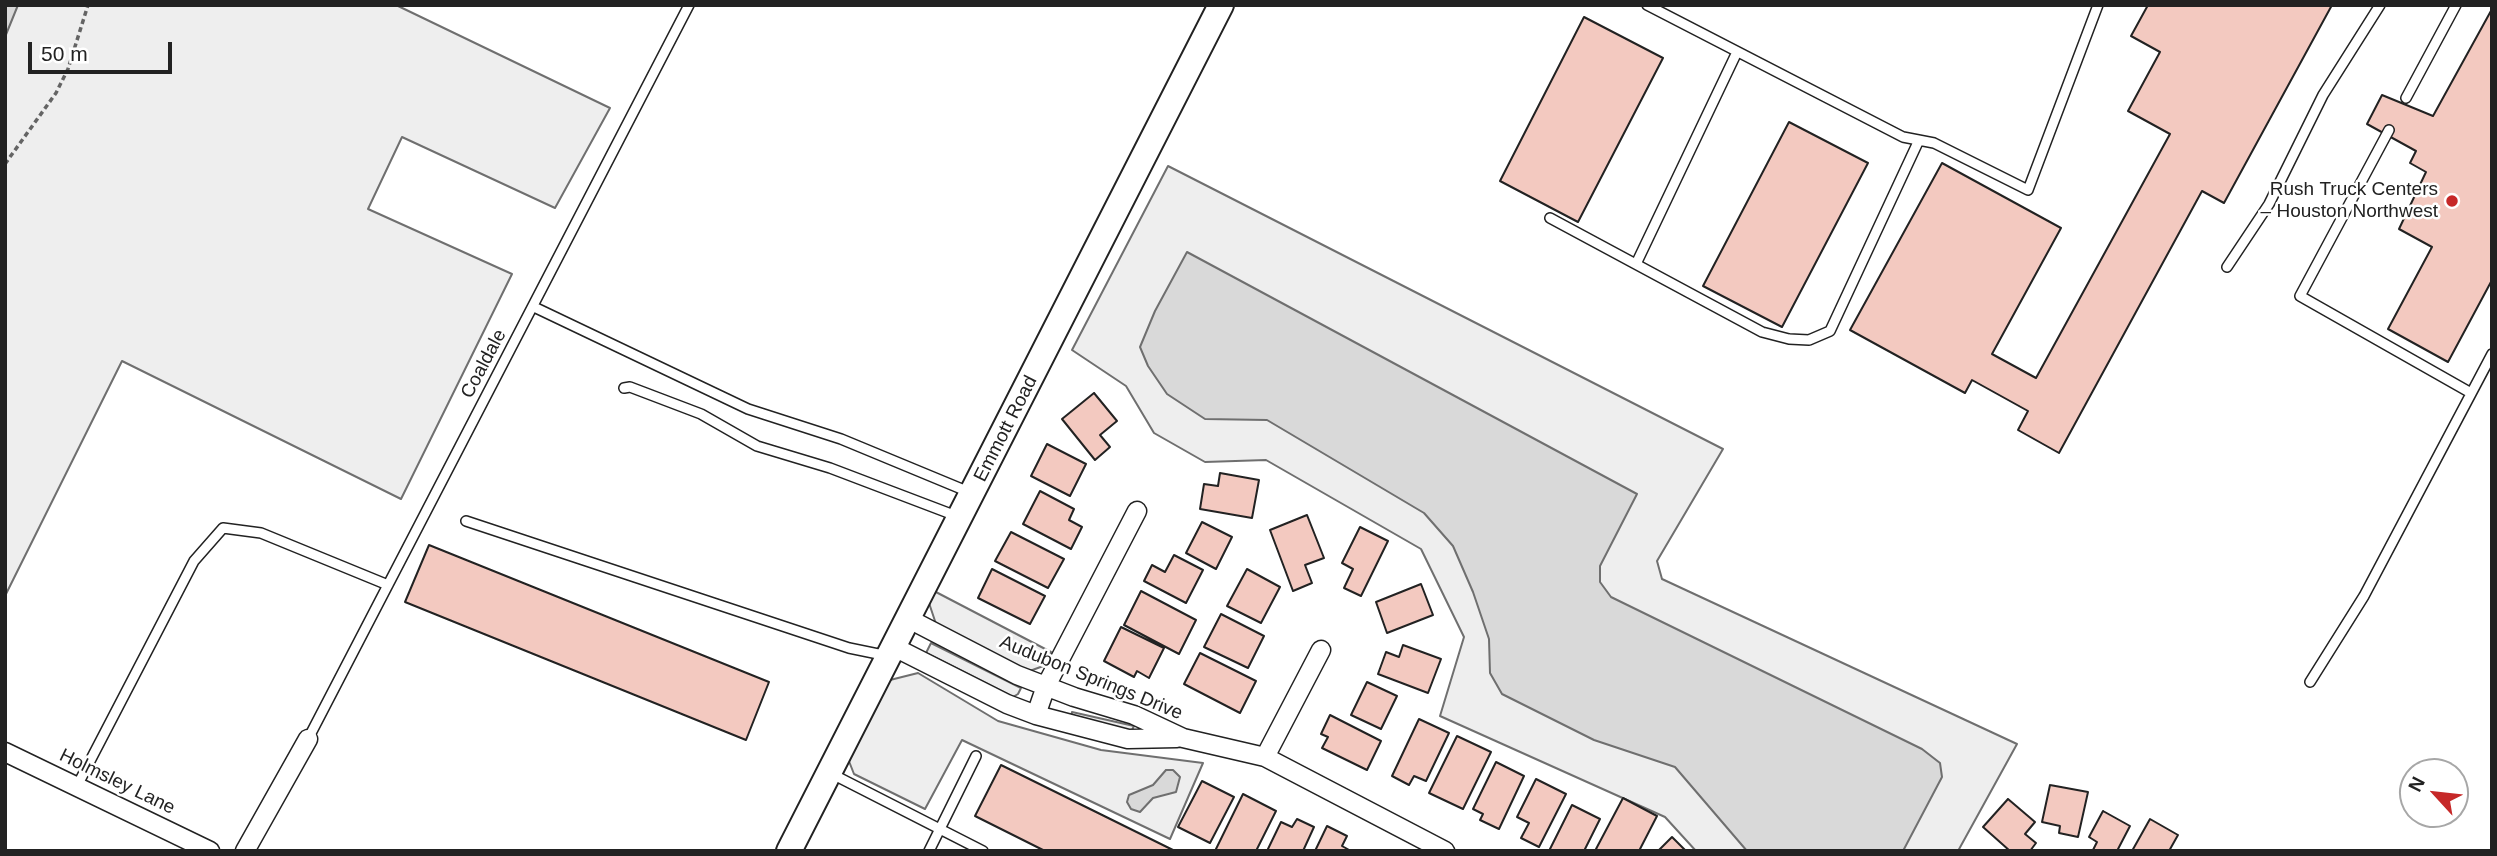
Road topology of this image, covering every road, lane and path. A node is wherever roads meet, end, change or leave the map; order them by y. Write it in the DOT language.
graph roads {
  1 [pos="88,5"];
  2 [pos="689,5"];
  3 [pos="1221,5"];
  4 [pos="1647,5"];
  5 [pos="2098,5"];
  6 [pos="2380,5"];
  7 [pos="2456,5"];
  8 [pos="1737,52"];
  9 [pos="2406,98"];
  10 [pos="2389,130"];
  11 [pos="1919,140"];
  12 [pos="5,164"];
  13 [pos="1550,218"];
  14 [pos="1636,264"];
  15 [pos="2227,267"];
  16 [pos="534,307"];
  17 [pos="2492,354"];
  18 [pos="624,388"];
  19 [pos="2471,393"];
  20 [pos="974,494"];
  21 [pos="1137,511"];
  22 [pos="961,518"];
  23 [pos="466,521"];
  24 [pos="388,586"];
  25 [pos="909,619"];
  26 [pos="1321,650"];
  27 [pos="892,652"];
  28 [pos="2310,682"];
  29 [pos="1046,686"];
  30 [pos="1037,715"];
  31 [pos="1183,738"];
  32 [pos="308,739"];
  33 [pos="5,752"];
  34 [pos="976,756"];
  35 [pos="1265,757"];
  36 [pos="830,773"];
  37 [pos="77,786"];
  38 [pos="940,829"];
  39 [pos="210,851"];
  40 [pos="245,851"];
  41 [pos="789,851"];
  42 [pos="929,851"];
  43 [pos="983,851"];
  44 [pos="1444,851"];
  1 -- 12 [label="path"];
  2 -- 16 [label="lane, Coaldale"];
  3 -- 20 [label="street, Emmott Road"];
  4 -- 8 [label="lane"];
  5 -- 11 [label="lane"];
  6 -- 15 [label="lane"];
  7 -- 9 [label="lane"];
  8 -- 11 [label="lane"];
  8 -- 14 [label="lane"];
  10 -- 19 [label="lane"];
  11 -- 14 [label="lane"];
  13 -- 14 [label="lane"];
  16 -- 20 [label="lane"];
  16 -- 24 [label="lane, Coaldale"];
  17 -- 19 [label="lane"];
  18 -- 22 [label="lane"];
  19 -- 28 [label="lane"];
  20 -- 22 [label="street, Emmott Road"];
  21 -- 29 [label="street"];
  22 -- 25 [label="street, Emmott Road"];
  23 -- 27 [label="lane"];
  24 -- 32 [label="lane, Coaldale"];
  24 -- 37 [label="lane"];
  25 -- 27 [label="street, Emmott Road"];
  25 -- 29 [label="street, Audubon Springs Drive"];
  26 -- 35 [label="street"];
  27 -- 30 [label="street, Audubon Springs Drive"];
  27 -- 36 [label="street, Emmott Road"];
  29 -- 30 [label="street"];
  29 -- 31 [label="street, Audubon Springs Drive"];
  30 -- 31 [label="street, Audubon Springs Drive"];
  31 -- 35 [label="street, Audubon Springs Drive"];
  32 -- 40 [label="street"];
  33 -- 37 [label="street, Holmsley Lane"];
  34 -- 38 [label="lane"];
  35 -- 44 [label="street, Audubon Springs Drive"];
  36 -- 38 [label="lane"];
  36 -- 41 [label="street, Emmott Road"];
  37 -- 39 [label="street, Holmsley Lane"];
  38 -- 42 [label="lane"];
  38 -- 43 [label="lane"];
}
